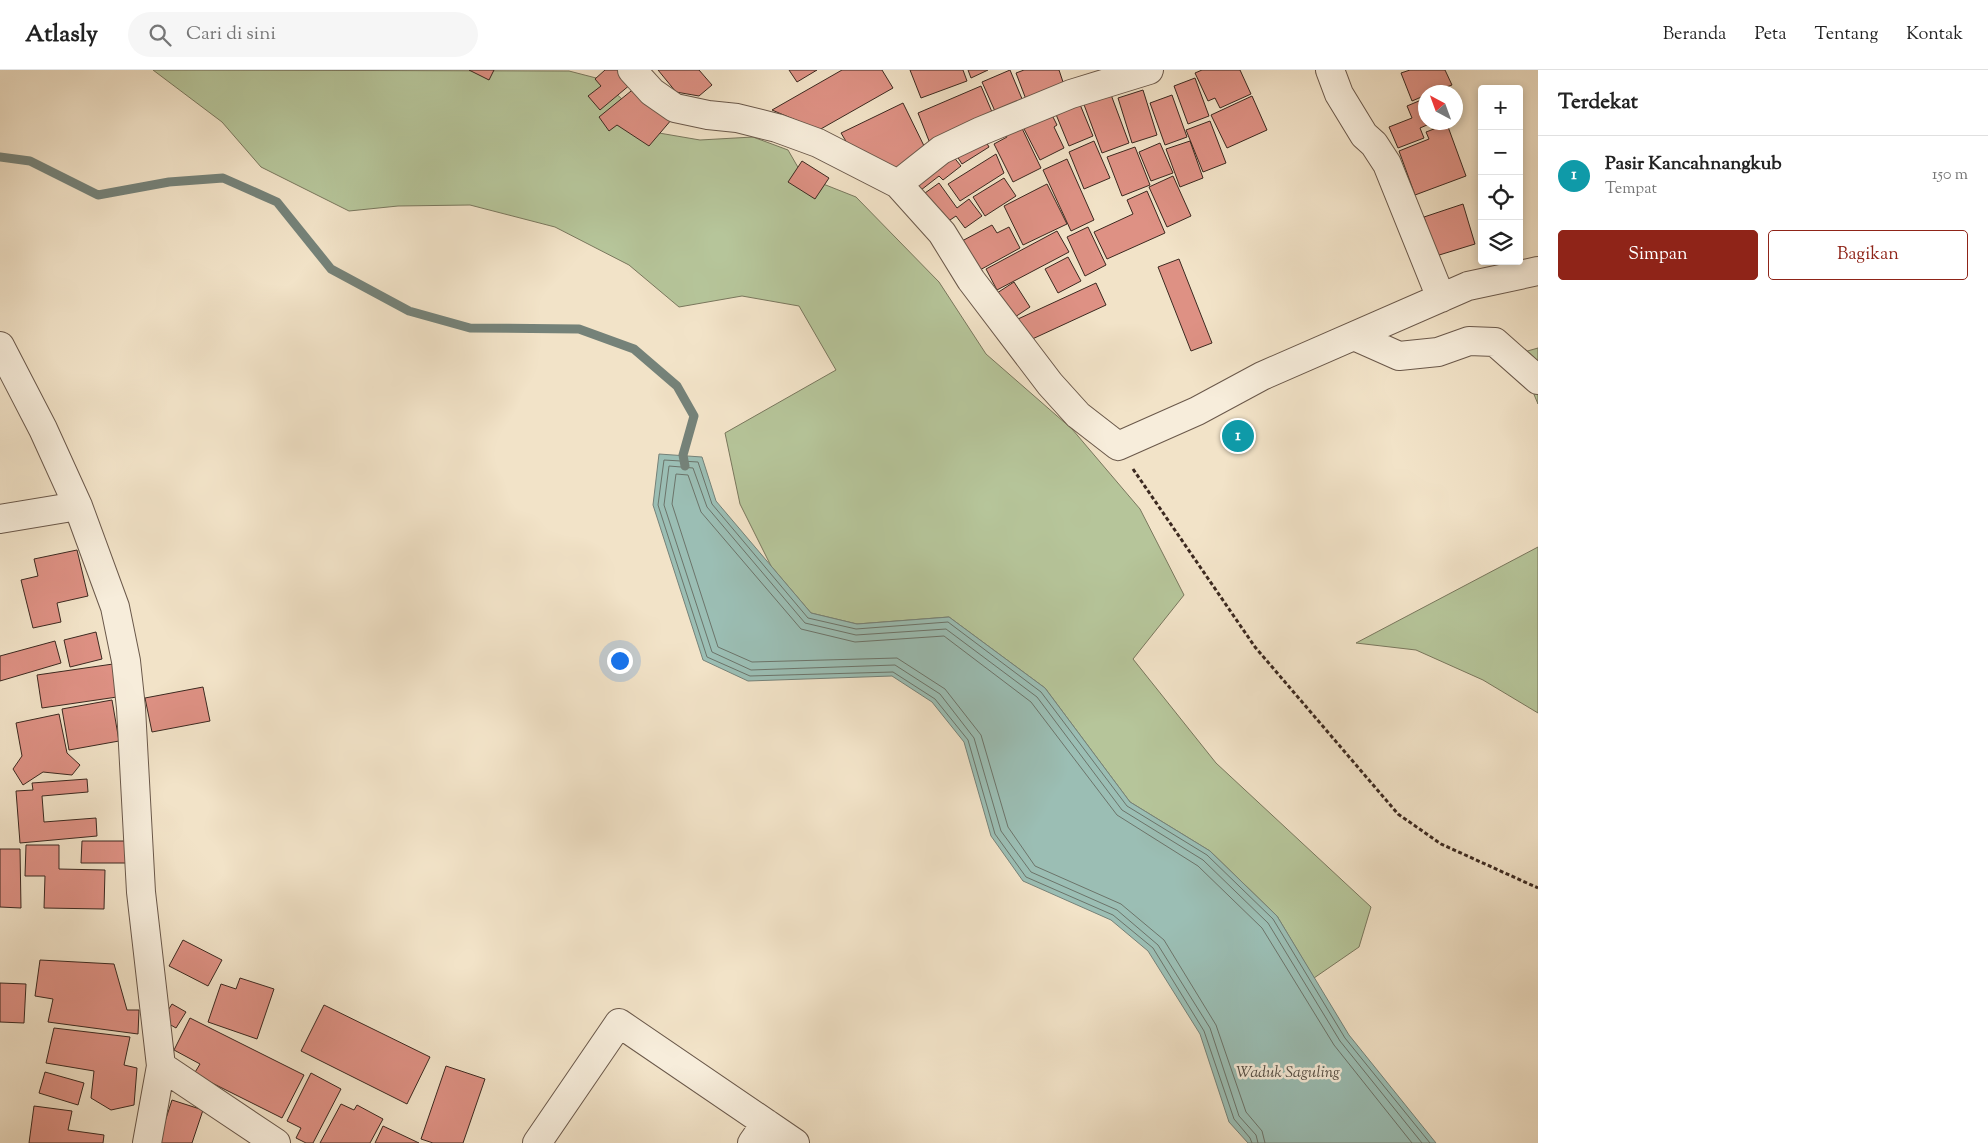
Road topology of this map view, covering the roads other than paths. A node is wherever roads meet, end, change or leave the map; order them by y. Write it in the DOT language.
graph roads {
  1 [pos="632,70"];
  2 [pos="1149,70"];
  3 [pos="1330,70"];
  4 [pos="898,184"];
  5 [pos="1538,271"];
  6 [pos="1440,298"];
  7 [pos="1354,336"];
  8 [pos="0,346"];
  9 [pos="1538,380"];
  10 [pos="78,506"];
  11 [pos="0,519"];
  12 [pos="161,1066"];
  13 [pos="759,1133"];
  14 [pos="147,1143"];
  15 [pos="276,1143"];
  16 [pos="537,1143"];
  17 [pos="795,1143"];
  1 -- 4 [label="street"];
  2 -- 4 [label="street"];
  3 -- 6 [label="street"];
  4 -- 7 [label="street"];
  5 -- 6 [label="street"];
  6 -- 7 [label="street"];
  7 -- 9 [label="street"];
  8 -- 10 [label="street"];
  10 -- 11 [label="street"];
  10 -- 12 [label="street"];
  12 -- 14 [label="street"];
  12 -- 15 [label="street"];
  13 -- 16 [label="street"];
  13 -- 17 [label="street"];
}
